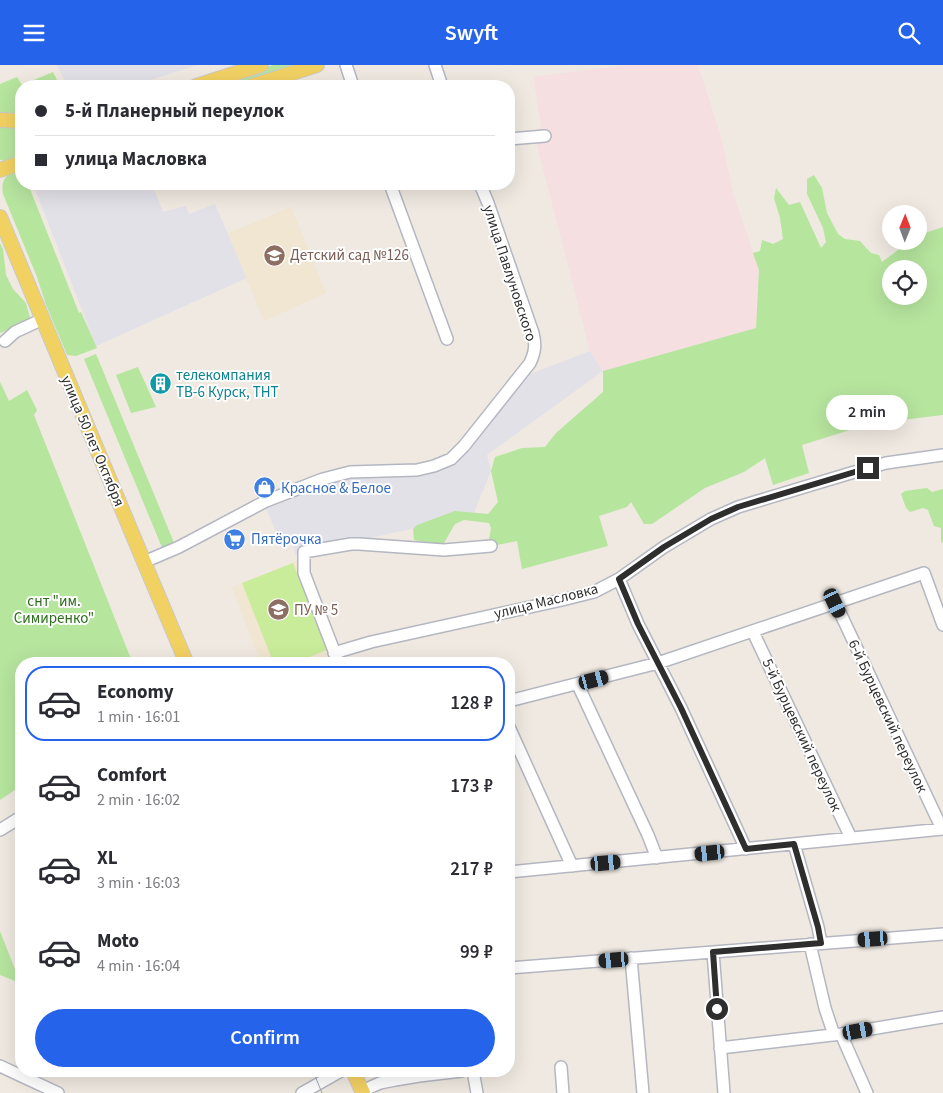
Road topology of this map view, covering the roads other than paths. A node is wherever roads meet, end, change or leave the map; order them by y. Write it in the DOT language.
graph roads {
  1 [pos="261,65"];
  2 [pos="317,65"];
  3 [pos="346,65"];
  4 [pos="434,65"];
  5 [pos="298,68"];
  6 [pos="215,80"];
  7 [pos="267,80"];
  8 [pos="352,80"];
  9 [pos="440,80"];
  10 [pos="0,120"];
  11 [pos="15,121"];
  12 [pos="545,136"];
  13 [pos="515,138"];
  14 [pos="15,165"];
  15 [pos="0,170"];
  16 [pos="392,190"];
  17 [pos="483,190"];
  18 [pos="0,217"];
  19 [pos="42,319"];
  20 [pos="448,339"];
  21 [pos="5,341"];
  22 [pos="943,455"];
  23 [pos="491,546"];
  24 [pos="144,562"];
  25 [pos="619,579"];
  26 [pos="835,603"];
  27 [pos="943,625"];
  28 [pos="753,632"];
  29 [pos="184,657"];
  30 [pos="336,657"];
  31 [pos="338,657"];
  32 [pos="658,663"];
  33 [pos="578,685"];
  34 [pos="515,700"];
  35 [pos="515,740"];
  36 [pos="15,821"];
  37 [pos="943,829"];
  38 [pos="0,830"];
  39 [pos="851,839"];
  40 [pos="794,844"];
  41 [pos="746,849"];
  42 [pos="657,858"];
  43 [pos="572,866"];
  44 [pos="515,872"];
  45 [pos="943,934"];
  46 [pos="815,944"];
  47 [pos="713,952"];
  48 [pos="631,958"];
  49 [pos="515,968"];
  50 [pos="943,1017"];
  51 [pos="838,1035"];
  52 [pos="720,1048"];
  53 [pos="0,1066"];
  54 [pos="561,1067"];
  55 [pos="15,1073"];
  56 [pos="24,1077"];
  57 [pos="330,1077"];
  58 [pos="356,1077"];
  59 [pos="411,1077"];
  60 [pos="474,1077"];
  61 [pos="362,1092"];
  62 [pos="58,1093"];
  63 [pos="302,1093"];
  64 [pos="477,1093"];
  65 [pos="562,1093"];
  66 [pos="643,1093"];
  67 [pos="724,1093"];
  68 [pos="867,1093"];
  1 -- 6 [label="main road"];
  2 -- 5 [label="main road"];
  3 -- 8 [label="street"];
  4 -- 9 [label="street"];
  5 -- 7 [label="main road"];
  10 -- 11 [label="main road"];
  12 -- 13 [label="street"];
  14 -- 15 [label="main road"];
  16 -- 20 [label="street"];
  17 -- 24 [label="street, улица Павлуновского"];
  18 -- 19 [label="main road, улица 50 лет Октября"];
  19 -- 21 [label="street"];
  19 -- 24 [label="main road, улица 50 лет Октября"];
  22 -- 25 [label="street, улица Масловка"];
  23 -- 30 [label="street"];
  24 -- 29 [label="main road, улица 50 лет Октября"];
  25 -- 31 [label="street, улица Масловка"];
  25 -- 32 [label="street"];
  26 -- 27 [label="street"];
  26 -- 28 [label="street"];
  26 -- 37 [label="street, 6-й Бурцевский переулок"];
  28 -- 32 [label="street"];
  28 -- 39 [label="street, 5-й Бурцевский переулок"];
  32 -- 33 [label="street"];
  32 -- 41 [label="street"];
  33 -- 34 [label="street"];
  33 -- 42 [label="street"];
  35 -- 43 [label="street"];
  36 -- 38 [label="street"];
  37 -- 39 [label="street"];
  39 -- 40 [label="street"];
  40 -- 41 [label="street"];
  40 -- 46 [label="street"];
  41 -- 42 [label="street"];
  42 -- 43 [label="street"];
  43 -- 44 [label="street"];
  45 -- 46 [label="street"];
  46 -- 47 [label="street"];
  46 -- 51 [label="street"];
  47 -- 48 [label="street"];
  47 -- 52 [label="street"];
  48 -- 49 [label="street"];
  48 -- 66 [label="street"];
  50 -- 51 [label="street"];
  51 -- 52 [label="street"];
  51 -- 68 [label="street"];
  52 -- 67 [label="street"];
  53 -- 55 [label="street"];
  54 -- 65 [label="street"];
  56 -- 62 [label="street"];
  57 -- 63 [label="street"];
  58 -- 61 [label="main road"];
  59 -- 61 [label="street"];
  60 -- 64 [label="street"];
}
